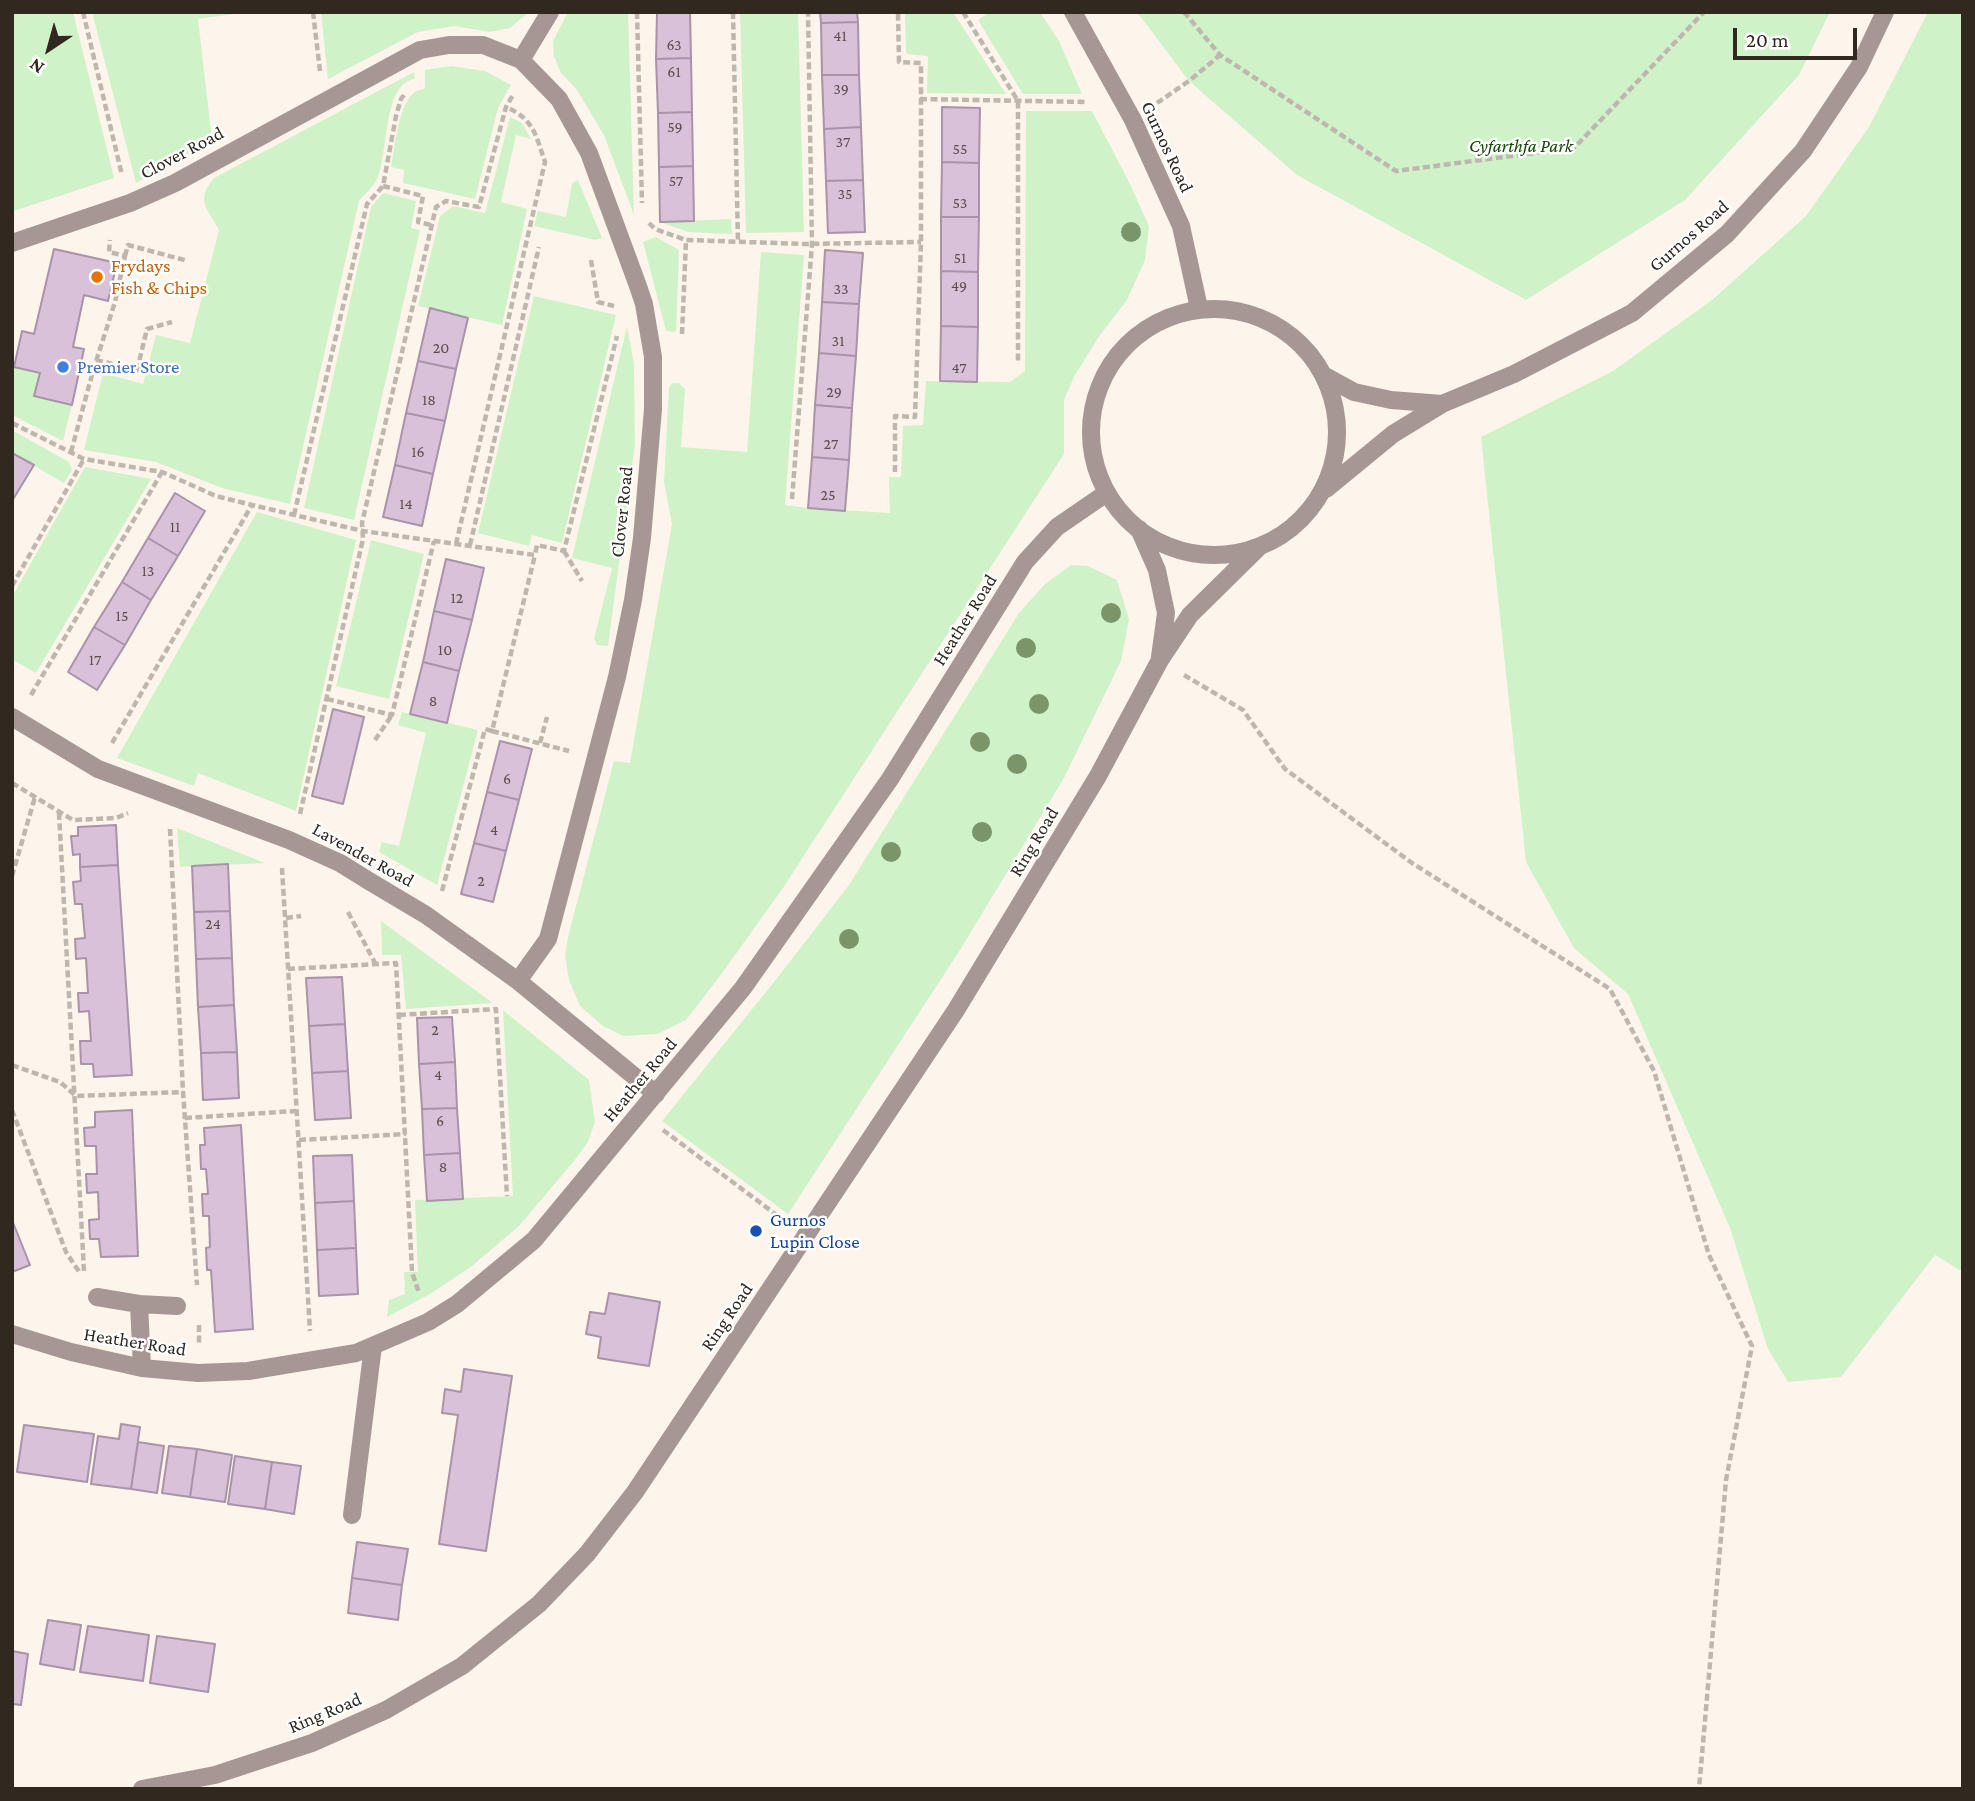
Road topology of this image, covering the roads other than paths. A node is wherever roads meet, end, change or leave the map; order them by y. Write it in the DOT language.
graph roads {
  1 [pos="550,12"];
  2 [pos="1073,12"];
  3 [pos="1885,12"];
  4 [pos="521,60"];
  5 [pos="12,243"];
  6 [pos="1199,308"];
  7 [pos="1322,375"];
  8 [pos="1441,404"];
  9 [pos="1105,494"];
  10 [pos="1320,494"];
  11 [pos="1139,529"];
  12 [pos="1259,547"];
  13 [pos="1160,660"];
  14 [pos="12,717"];
  15 [pos="517,981"];
  16 [pos="656,1094"];
  17 [pos="97,1297"];
  18 [pos="139,1304"];
  19 [pos="177,1306"];
  20 [pos="12,1334"];
  21 [pos="373,1346"];
  22 [pos="142,1368"];
  23 [pos="352,1516"];
  24 [pos="142,1789"];
  1 -- 4 [label="street"];
  2 -- 6 [label="street, Gurnos Road"];
  3 -- 8 [label="street, Gurnos Road"];
  4 -- 5 [label="street, Clover Road"];
  4 -- 15 [label="street, Clover Road"];
  6 -- 7 [label="street, Gurnos Road"];
  6 -- 9 [label="street, Gurnos Road"];
  7 -- 8 [label="street, Gurnos Road"];
  7 -- 10 [label="street, Gurnos Road"];
  8 -- 10 [label="street, Gurnos Road"];
  9 -- 11 [label="street, Gurnos Road"];
  9 -- 16 [label="street, Heather Road"];
  10 -- 12 [label="street, Gurnos Road"];
  11 -- 12 [label="street, Gurnos Road"];
  11 -- 13 [label="street, Ring Road"];
  12 -- 13 [label="street, Ring Road"];
  13 -- 24 [label="street, Ring Road"];
  14 -- 15 [label="street, Lavender Road"];
  15 -- 16 [label="street, Lavender Road"];
  16 -- 21 [label="street, Heather Road"];
  17 -- 18 [label="street"];
  18 -- 19 [label="street"];
  18 -- 22 [label="street"];
  20 -- 22 [label="street, Heather Road"];
  21 -- 22 [label="street, Heather Road"];
  21 -- 23 [label="street"];
}
